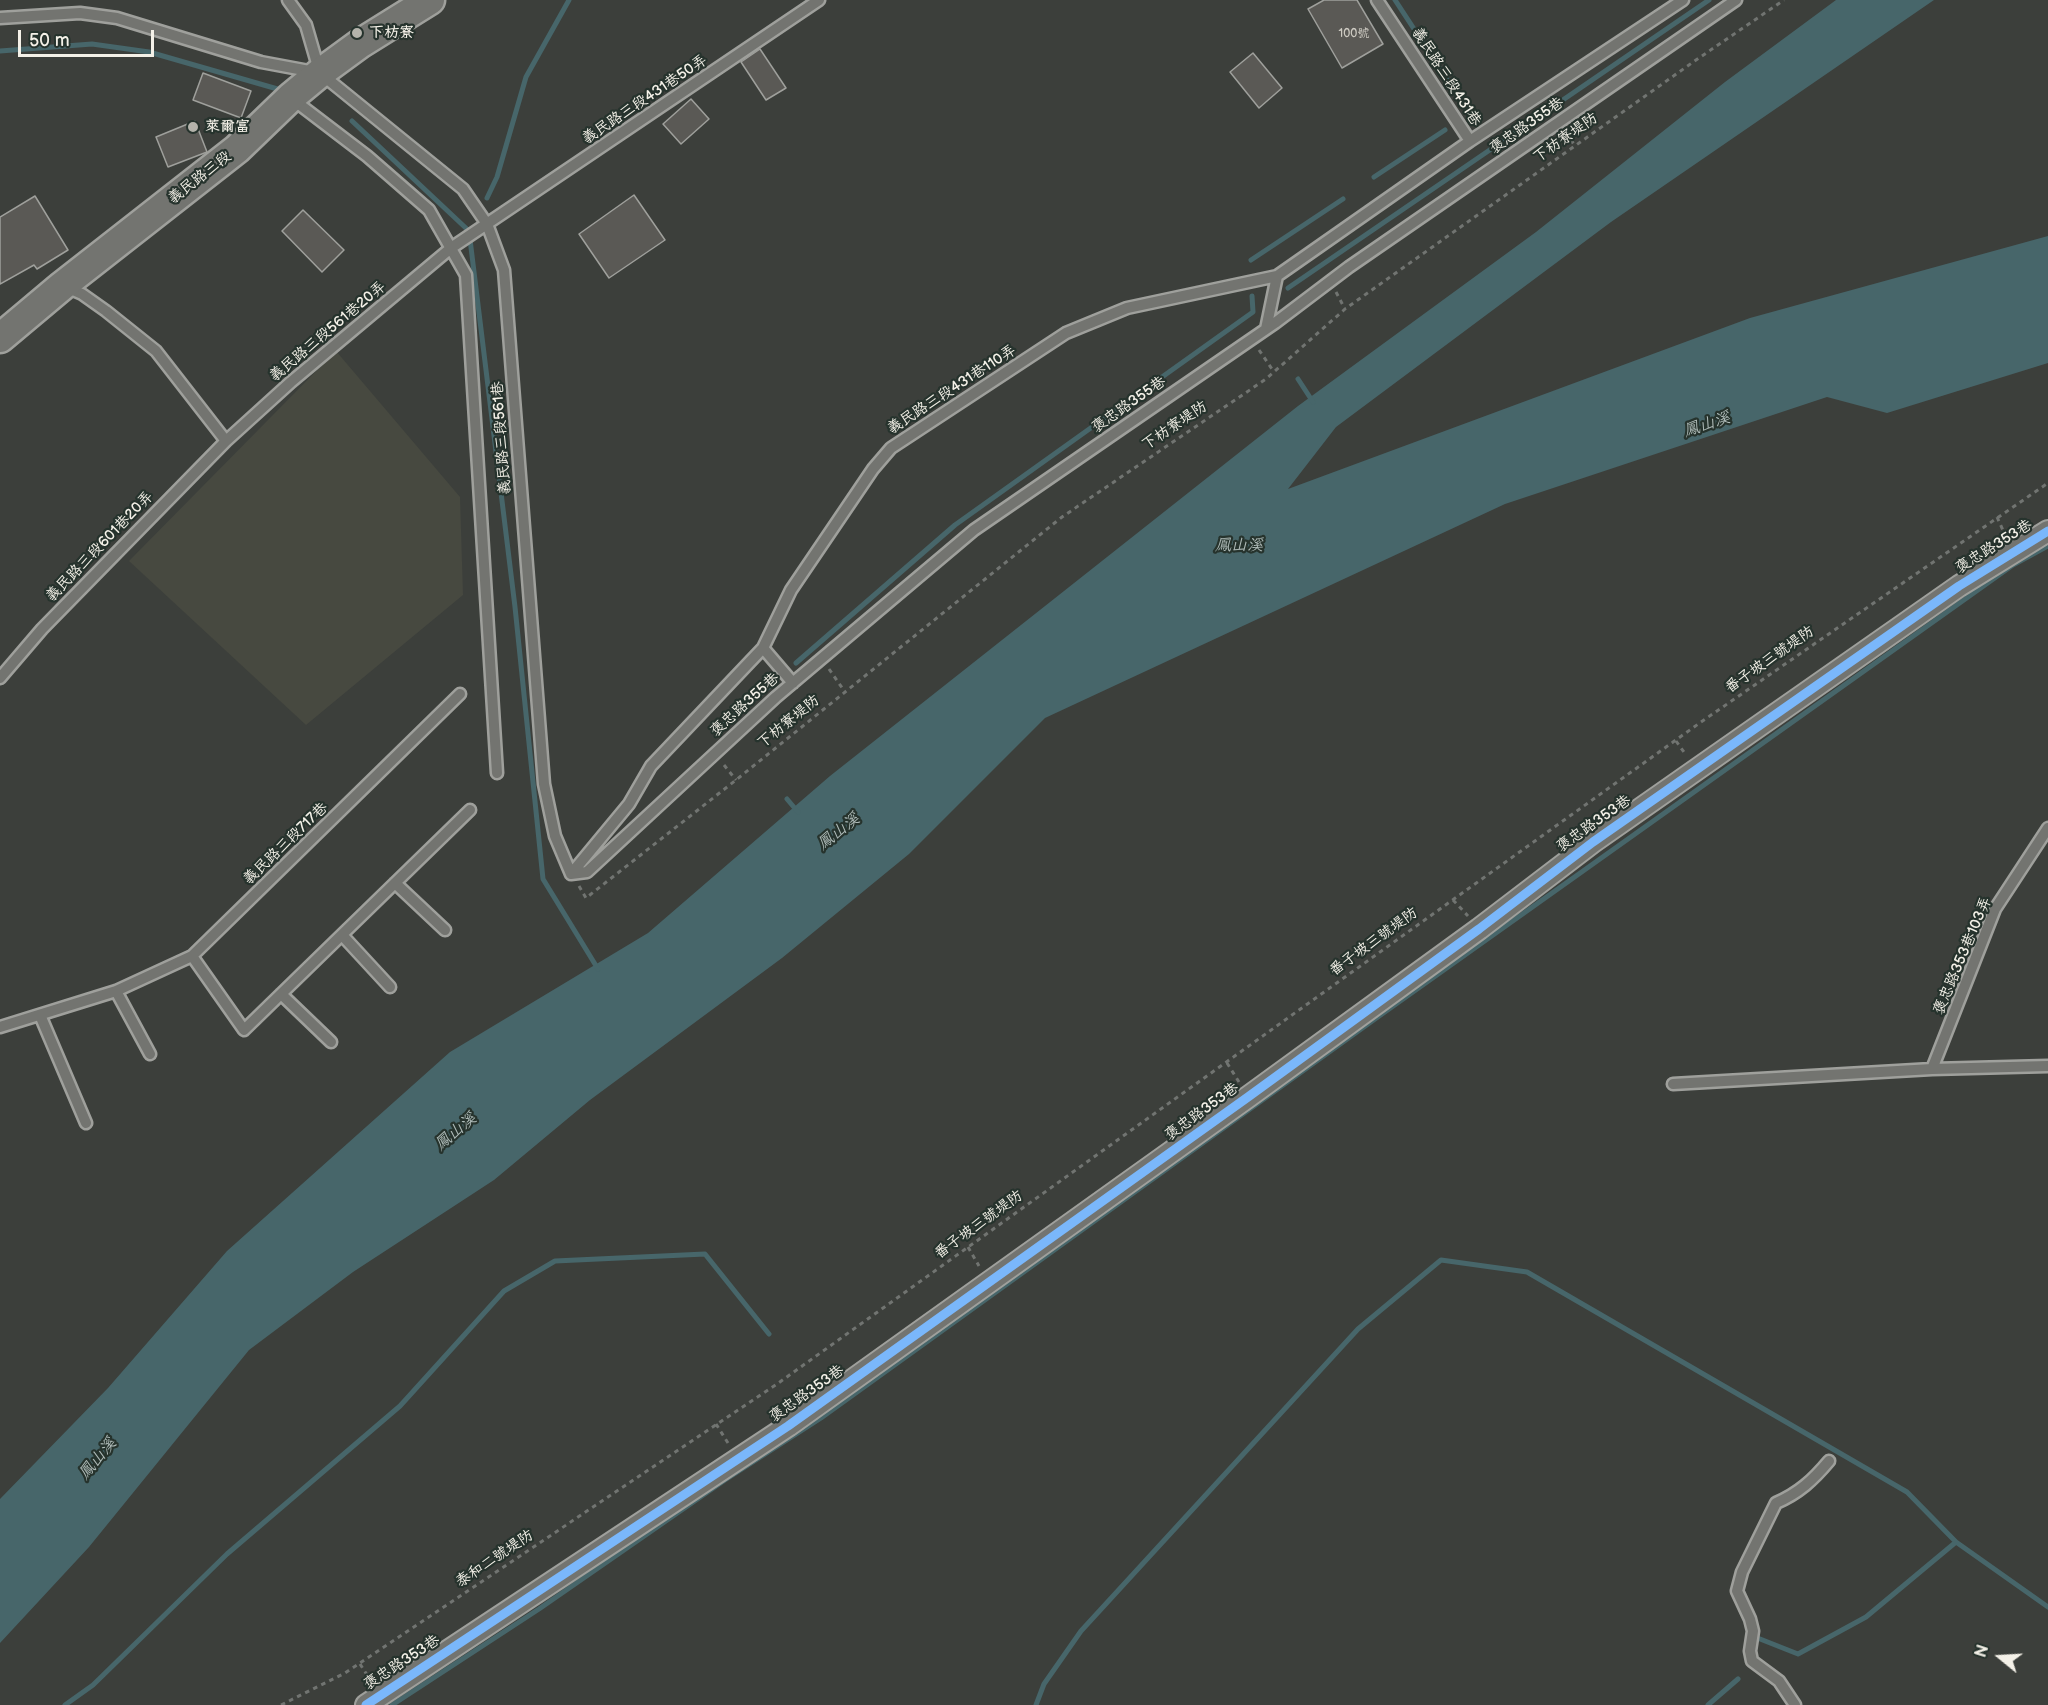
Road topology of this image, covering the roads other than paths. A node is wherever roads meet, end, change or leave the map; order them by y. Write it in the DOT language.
graph roads {
  1 [pos="288,0"];
  2 [pos="430,0"];
  3 [pos="819,0"];
  4 [pos="1377,0"];
  5 [pos="1683,0"];
  6 [pos="1736,0"];
  7 [pos="0,18"];
  8 [pos="320,73"];
  9 [pos="291,97"];
  10 [pos="1470,141"];
  11 [pos="487,224"];
  12 [pos="451,248"];
  13 [pos="1277,276"];
  14 [pos="62,286"];
  15 [pos="1266,329"];
  16 [pos="0,338"];
  17 [pos="226,441"];
  18 [pos="2048,531"];
  19 [pos="763,648"];
  20 [pos="0,678"];
  21 [pos="793,683"];
  22 [pos="460,694"];
  23 [pos="497,773"];
  24 [pos="470,810"];
  25 [pos="2048,828"];
  26 [pos="571,873"];
  27 [pos="395,883"];
  28 [pos="445,930"];
  29 [pos="342,935"];
  30 [pos="192,956"];
  31 [pos="390,987"];
  32 [pos="116,991"];
  33 [pos="281,994"];
  34 [pos="40,1015"];
  35 [pos="0,1027"];
  36 [pos="331,1042"];
  37 [pos="150,1054"];
  38 [pos="2048,1066"];
  39 [pos="1932,1069"];
  40 [pos="1673,1083"];
  41 [pos="86,1123"];
  42 [pos="1829,1461"];
  43 [pos="366,1705"];
  44 [pos="1795,1705"];
  1 -- 8 [label="lane"];
  2 -- 8 [label="main road, 義民路三段"];
  3 -- 11 [label="lane, 義民路三段431巷50弄"];
  4 -- 10 [label="lane, 義民路三段431巷"];
  5 -- 10 [label="lane, 褒忠路355巷"];
  6 -- 15 [label="lane, 褒忠路355巷"];
  7 -- 8 [label="lane"];
  8 -- 9 [label="main road, 義民路三段"];
  8 -- 11 [label="lane, 義民路三段561巷"];
  9 -- 12 [label="lane, 義民路三段561巷"];
  9 -- 14 [label="main road, 義民路三段"];
  10 -- 13 [label="lane, 義民路三段431巷110弄"];
  11 -- 12 [label="lane, 義民路三段431巷50弄"];
  11 -- 26 [label="lane, 義民路三段561巷"];
  12 -- 17 [label="lane, 義民路三段561巷20弄"];
  12 -- 23 [label="lane, 義民路三段561巷"];
  13 -- 15 [label="lane"];
  13 -- 19 [label="lane, 義民路三段431巷110弄"];
  14 -- 16 [label="main road, 義民路三段"];
  14 -- 17 [label="lane"];
  15 -- 21 [label="lane, 褒忠路355巷"];
  17 -- 20 [label="lane, 義民路三段601巷20弄"];
  18 -- 43 [label="street, 褒忠路353巷"];
  19 -- 21 [label="lane"];
  19 -- 26 [label="lane, 義民路三段431巷110弄"];
  21 -- 26 [label="lane, 褒忠路355巷"];
  22 -- 30 [label="lane, 義民路三段717巷"];
  24 -- 27 [label="lane"];
  25 -- 39 [label="lane, 褒忠路353巷103弄"];
  27 -- 28 [label="lane"];
  27 -- 29 [label="lane"];
  29 -- 31 [label="lane"];
  29 -- 33 [label="lane"];
  30 -- 32 [label="lane, 義民路三段717巷"];
  30 -- 33 [label="lane"];
  32 -- 34 [label="lane, 義民路三段717巷"];
  32 -- 37 [label="lane"];
  33 -- 36 [label="lane"];
  34 -- 35 [label="lane, 義民路三段717巷"];
  34 -- 41 [label="lane"];
  38 -- 39 [label="lane"];
  39 -- 40 [label="lane"];
  42 -- 44 [label="lane"];
}
